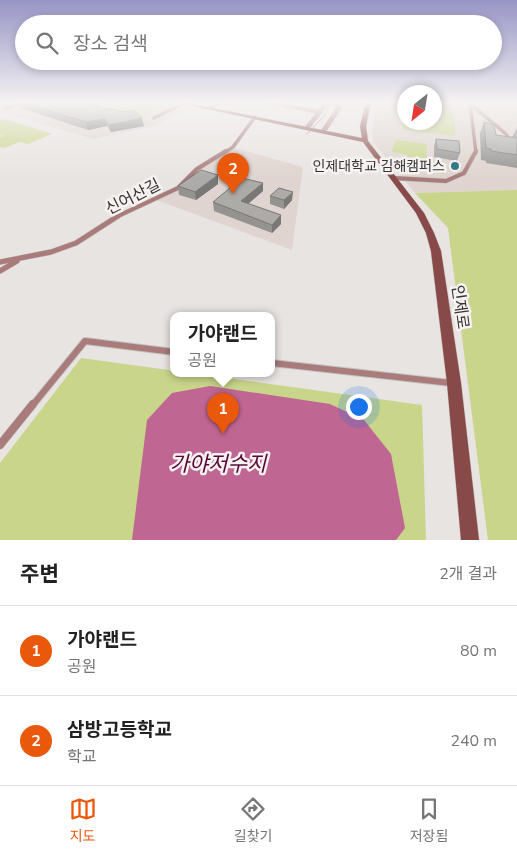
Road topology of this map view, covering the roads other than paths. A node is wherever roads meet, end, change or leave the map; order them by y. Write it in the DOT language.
graph roads {
  1 [pos="249,127"];
  2 [pos="304,127"];
  3 [pos="324,127"];
  4 [pos="362,127"];
  5 [pos="472,127"];
  6 [pos="498,127"];
  7 [pos="308,128"];
  8 [pos="321,131"];
  9 [pos="366,141"];
  10 [pos="515,149"];
  11 [pos="393,178"];
  12 [pos="19,260"];
  13 [pos="0,262"];
  14 [pos="0,271"];
  15 [pos="170,352"];
  16 [pos="275,363"];
  17 [pos="454,383"];
  18 [pos="0,445"];
  19 [pos="470,540"];
  1 -- 12 [label="lane, 신어산길"];
  2 -- 7 [label="main road"];
  3 -- 8 [label="street"];
  4 -- 9 [label="main road"];
  5 -- 11 [label="lane"];
  6 -- 10 [label="lane"];
  7 -- 8 [label="main road"];
  8 -- 9 [label="main road"];
  9 -- 11 [label="main road, 인제로"];
  11 -- 17 [label="main road, 인제로"];
  12 -- 13 [label="lane, 신어산길"];
  12 -- 14 [label="lane"];
  15 -- 18 [label="lane"];
  16 -- 17 [label="lane"];
  17 -- 19 [label="main road, 인제로"];
}
